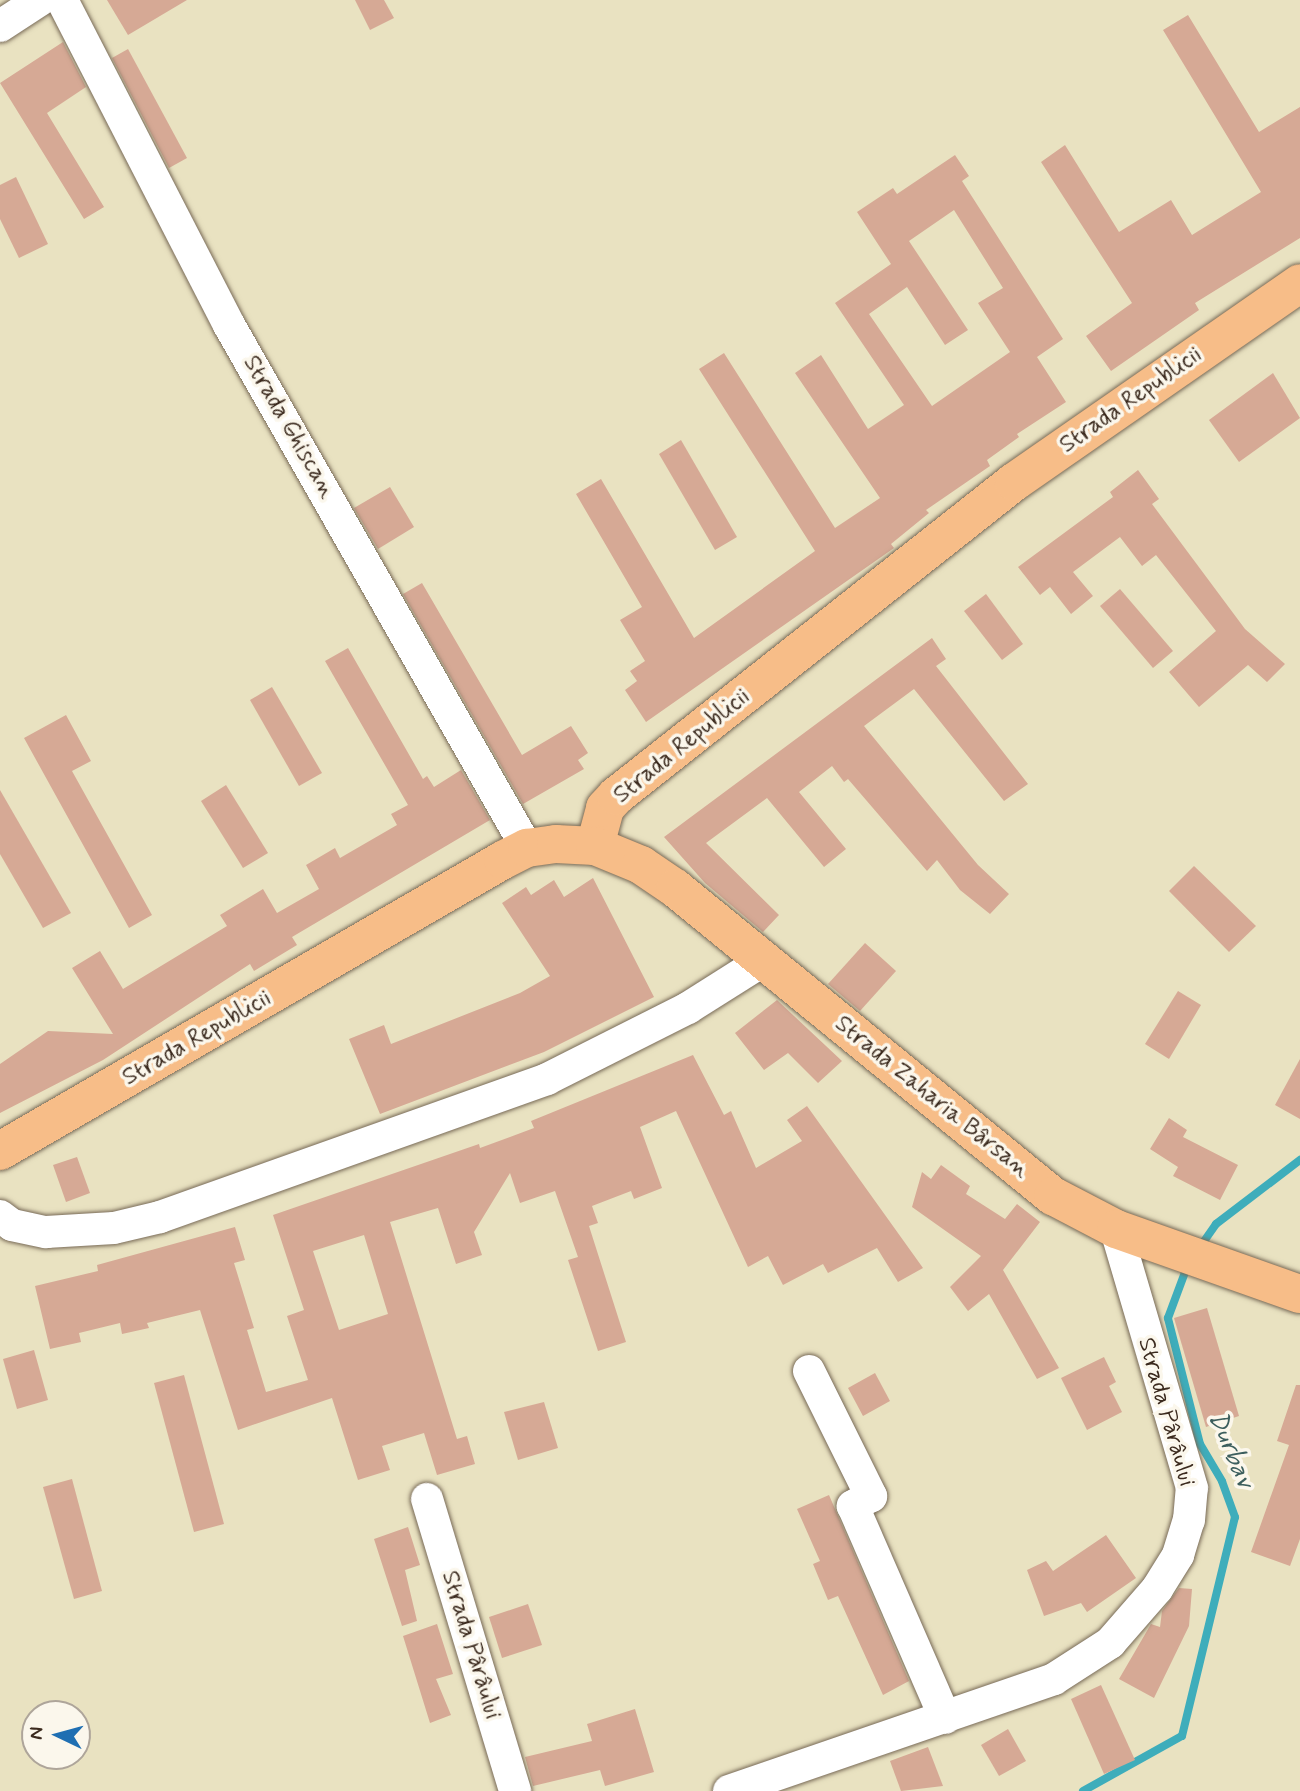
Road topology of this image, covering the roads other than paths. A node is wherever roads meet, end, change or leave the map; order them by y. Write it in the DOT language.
graph roads {
  1 [pos="40,0"];
  2 [pos="62,0"];
  3 [pos="0,26"];
  4 [pos="1300,283"];
  5 [pos="595,846"];
  6 [pos="527,848"];
  7 [pos="764,960"];
  8 [pos="0,1151"];
  9 [pos="0,1216"];
  10 [pos="1132,1235"];
  11 [pos="1300,1294"];
  12 [pos="809,1371"];
  13 [pos="427,1499"];
  14 [pos="945,1718"];
  15 [pos="515,1791"];
  16 [pos="729,1791"];
  1 -- 3 [label="street"];
  2 -- 6 [label="street, Strada Ghiscan"];
  4 -- 5 [label="main road, Strada Republicii"];
  5 -- 6 [label="main road, Strada Republicii"];
  5 -- 7 [label="main road, Strada Zaharia Bârsan"];
  6 -- 8 [label="main road, Strada Republicii"];
  7 -- 9 [label="street"];
  7 -- 10 [label="main road, Strada Zaharia Bârsan"];
  10 -- 11 [label="main road, Strada Zaharia Bârsan"];
  10 -- 14 [label="street, Strada Pârâului"];
  12 -- 14 [label="street"];
  13 -- 15 [label="street, Strada Pârâului"];
  14 -- 16 [label="street, Strada Pârâului"];
}
